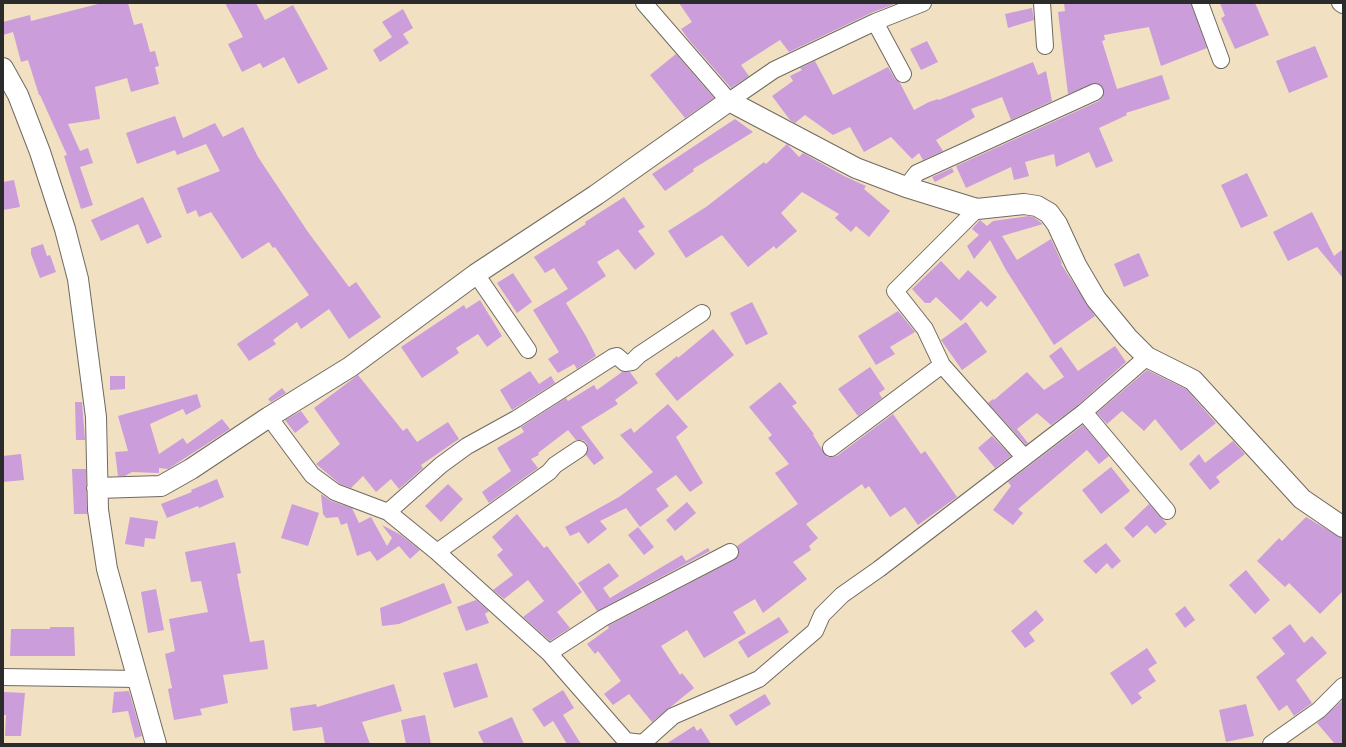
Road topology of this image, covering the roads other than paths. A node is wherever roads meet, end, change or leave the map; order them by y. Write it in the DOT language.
graph roads {
  1 [pos="644,3"];
  2 [pos="922,3"];
  3 [pos="1042,3"];
  4 [pos="1200,3"];
  5 [pos="1340,3"];
  6 [pos="1343,6"];
  7 [pos="892,9"];
  8 [pos="875,22"];
  9 [pos="1045,46"];
  10 [pos="1221,60"];
  11 [pos="3,68"];
  12 [pos="903,74"];
  13 [pos="1095,92"];
  14 [pos="729,101"];
  15 [pos="906,187"];
  16 [pos="977,209"];
  17 [pos="476,274"];
  18 [pos="702,313"];
  19 [pos="528,350"];
  20 [pos="1147,357"];
  21 [pos="942,365"];
  22 [pos="1084,412"];
  23 [pos="269,417"];
  24 [pos="579,448"];
  25 [pos="832,448"];
  26 [pos="1024,457"];
  27 [pos="97,488"];
  28 [pos="1167,511"];
  29 [pos="388,512"];
  30 [pos="1343,527"];
  31 [pos="437,552"];
  32 [pos="730,552"];
  33 [pos="549,653"];
  34 [pos="3,677"];
  35 [pos="139,679"];
  36 [pos="1343,686"];
  37 [pos="156,744"];
  38 [pos="1271,744"];
  1 -- 14 [label="street"];
  2 -- 7 [label="street"];
  3 -- 9 [label="street"];
  4 -- 10 [label="street"];
  5 -- 6 [label="street"];
  7 -- 8 [label="street"];
  8 -- 12 [label="street"];
  8 -- 14 [label="street"];
  11 -- 27 [label="street"];
  13 -- 15 [label="street"];
  14 -- 15 [label="street"];
  14 -- 17 [label="street"];
  15 -- 16 [label="street"];
  16 -- 20 [label="street"];
  16 -- 21 [label="street"];
  17 -- 19 [label="street"];
  17 -- 23 [label="street"];
  18 -- 29 [label="street"];
  20 -- 22 [label="street"];
  20 -- 30 [label="street"];
  21 -- 25 [label="street"];
  21 -- 26 [label="street"];
  22 -- 26 [label="street"];
  22 -- 28 [label="street"];
  23 -- 27 [label="street"];
  23 -- 29 [label="street"];
  24 -- 31 [label="street"];
  26 -- 33 [label="street"];
  27 -- 35 [label="street"];
  29 -- 31 [label="street"];
  31 -- 33 [label="street"];
  32 -- 33 [label="street"];
  34 -- 35 [label="street"];
  35 -- 37 [label="street"];
  36 -- 38 [label="street"];
}
